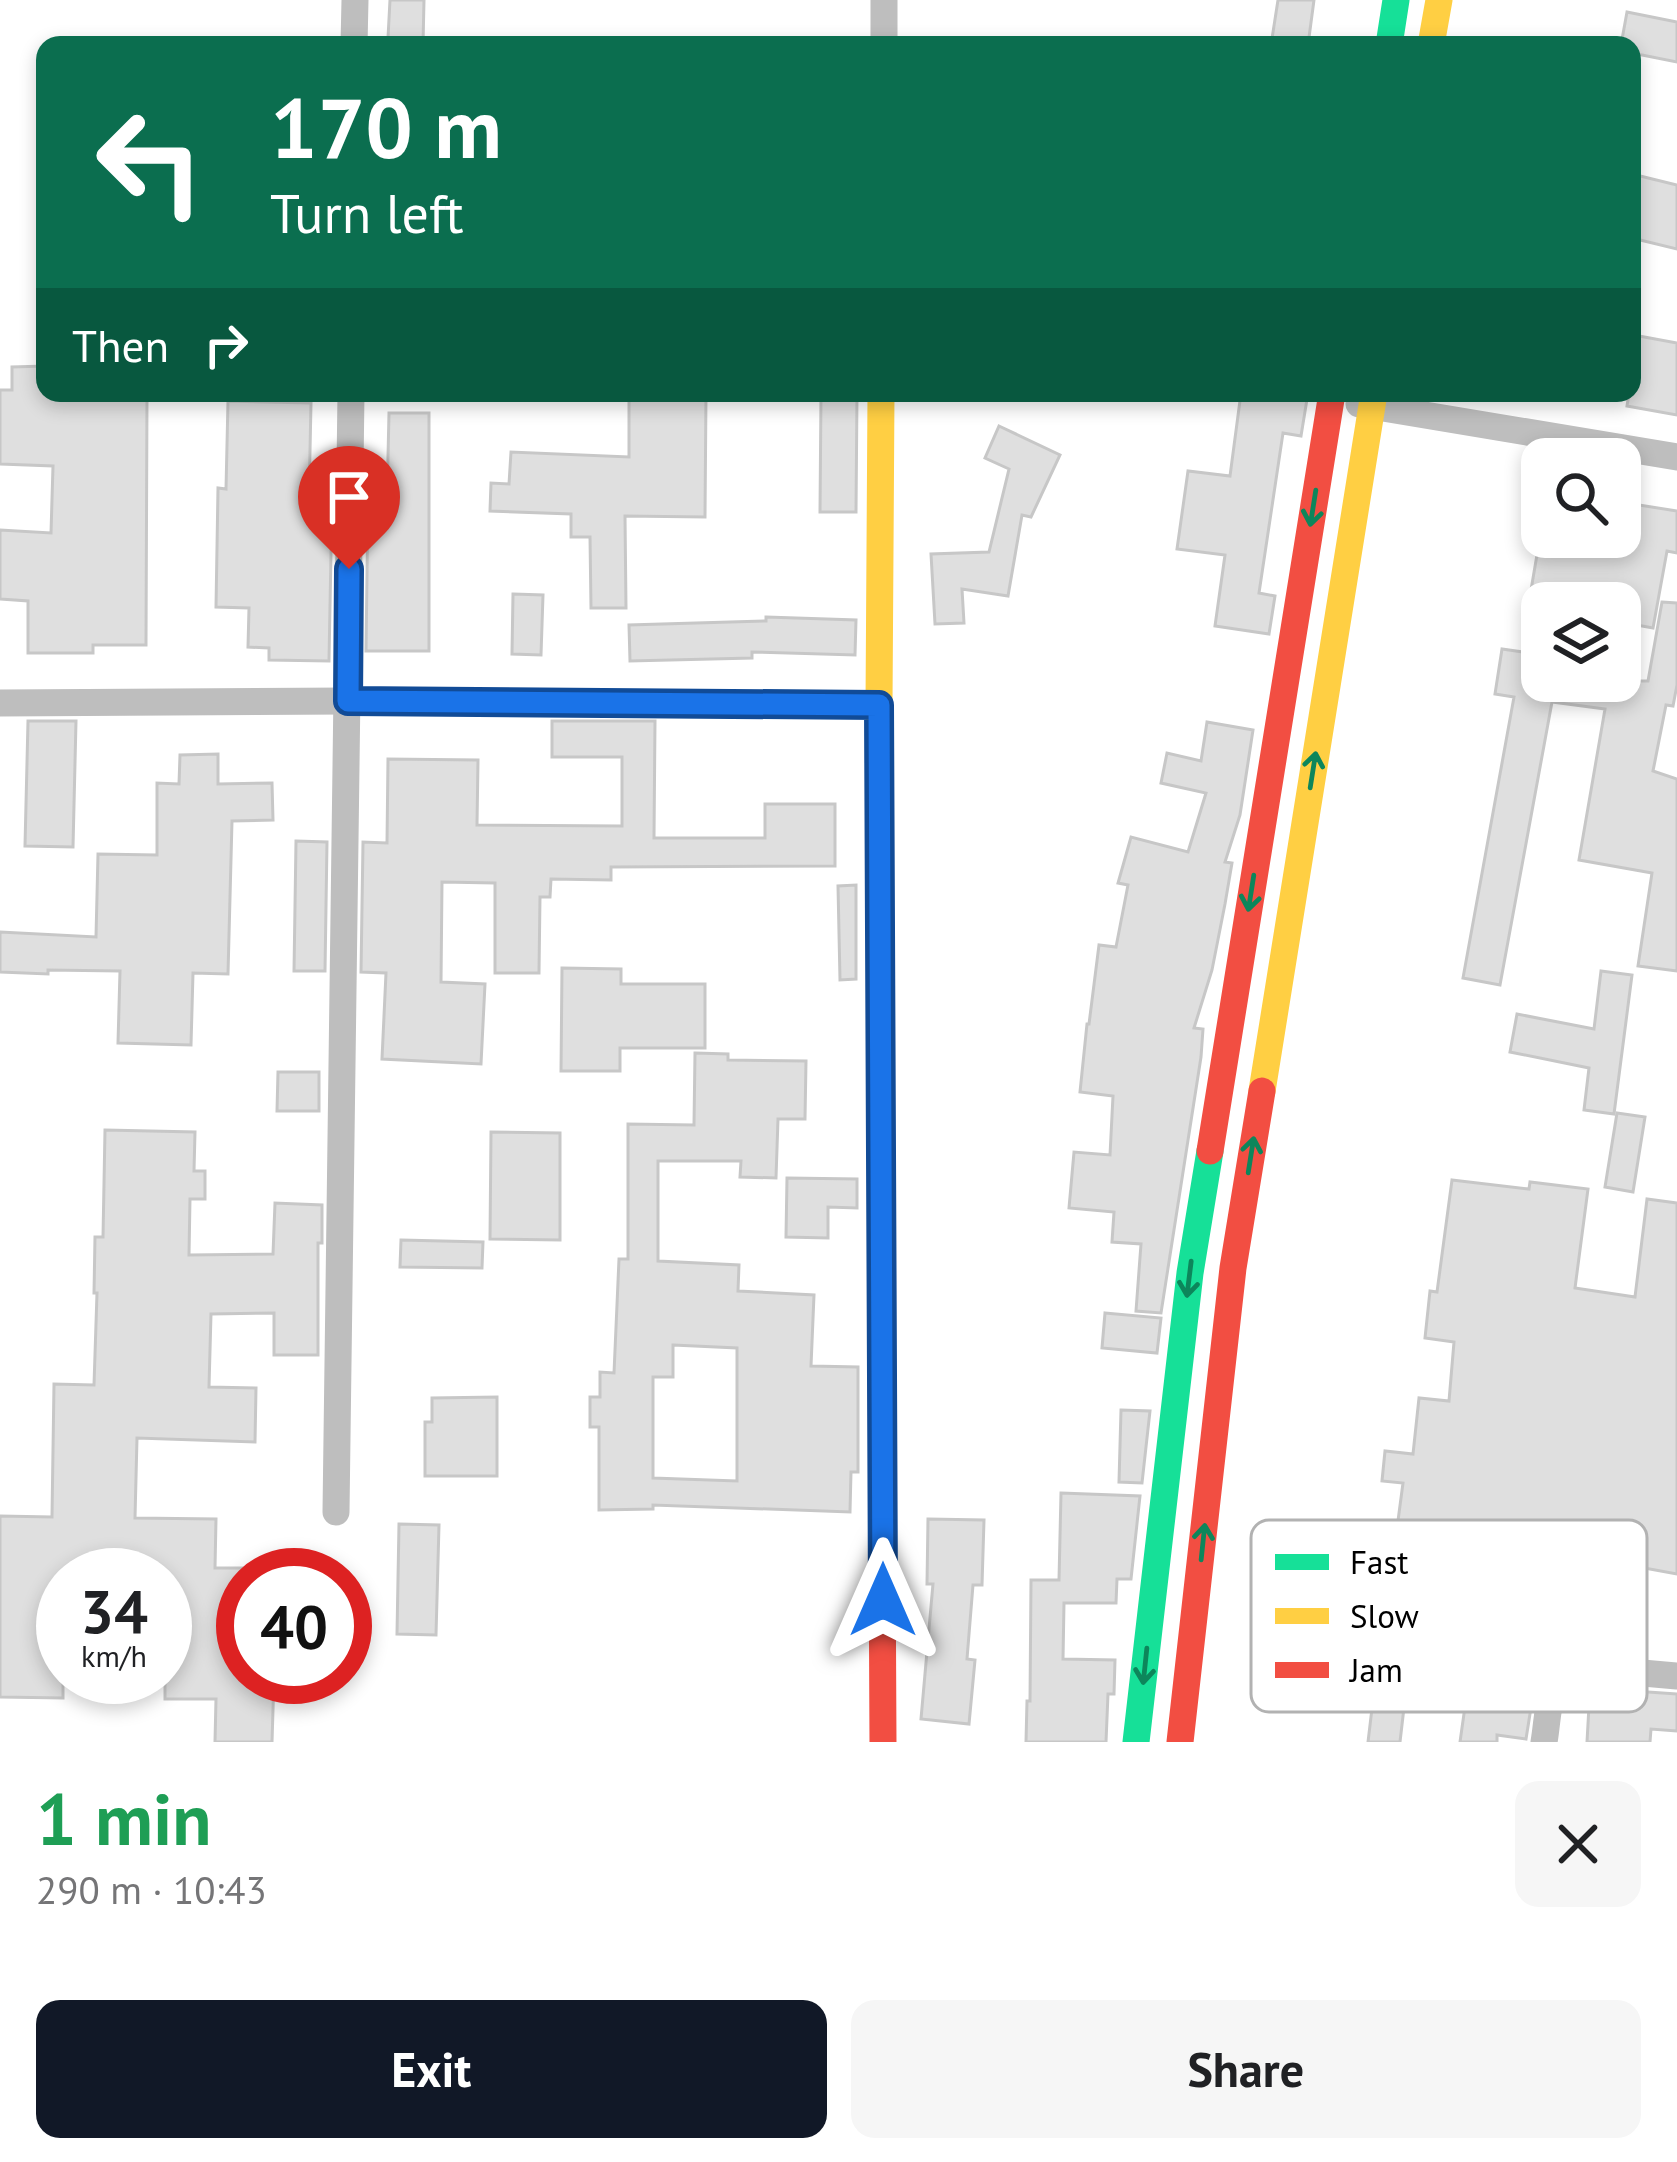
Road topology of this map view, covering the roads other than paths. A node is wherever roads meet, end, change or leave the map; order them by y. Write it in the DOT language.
graph roads {
  1 [pos="355,0"];
  2 [pos="884,0"];
  3 [pos="1396,0"];
  4 [pos="1439,0"];
  5 [pos="354,36"];
  6 [pos="884,36"];
  7 [pos="1390,36"];
  8 [pos="1433,36"];
  9 [pos="351,402"];
  10 [pos="881,402"];
  11 [pos="1331,402"];
  12 [pos="1372,402"];
  13 [pos="1383,402"];
  14 [pos="1677,458"];
  15 [pos="348,701"];
  16 [pos="0,703"];
  17 [pos="879,705"];
  18 [pos="335,1512"];
  19 [pos="1647,1673"];
  20 [pos="1677,1676"];
  21 [pos="1549,1712"];
  22 [pos="883,1742"];
  23 [pos="1136,1742"];
  24 [pos="1180,1742"];
  25 [pos="1544,1742"];
  1 -- 5 [label="street"];
  2 -- 6 [label="street"];
  3 -- 7 [label="street"];
  4 -- 8 [label="street"];
  9 -- 15 [label="street"];
  10 -- 17 [label="street"];
  11 -- 23 [label="street, one-way"];
  24 -- 12 [label="street, one-way"];
  13 -- 14 [label="street"];
  15 -- 16 [label="street"];
  15 -- 17 [label="street"];
  15 -- 18 [label="street"];
  17 -- 22 [label="street"];
  19 -- 20 [label="street"];
  21 -- 25 [label="street"];
}
